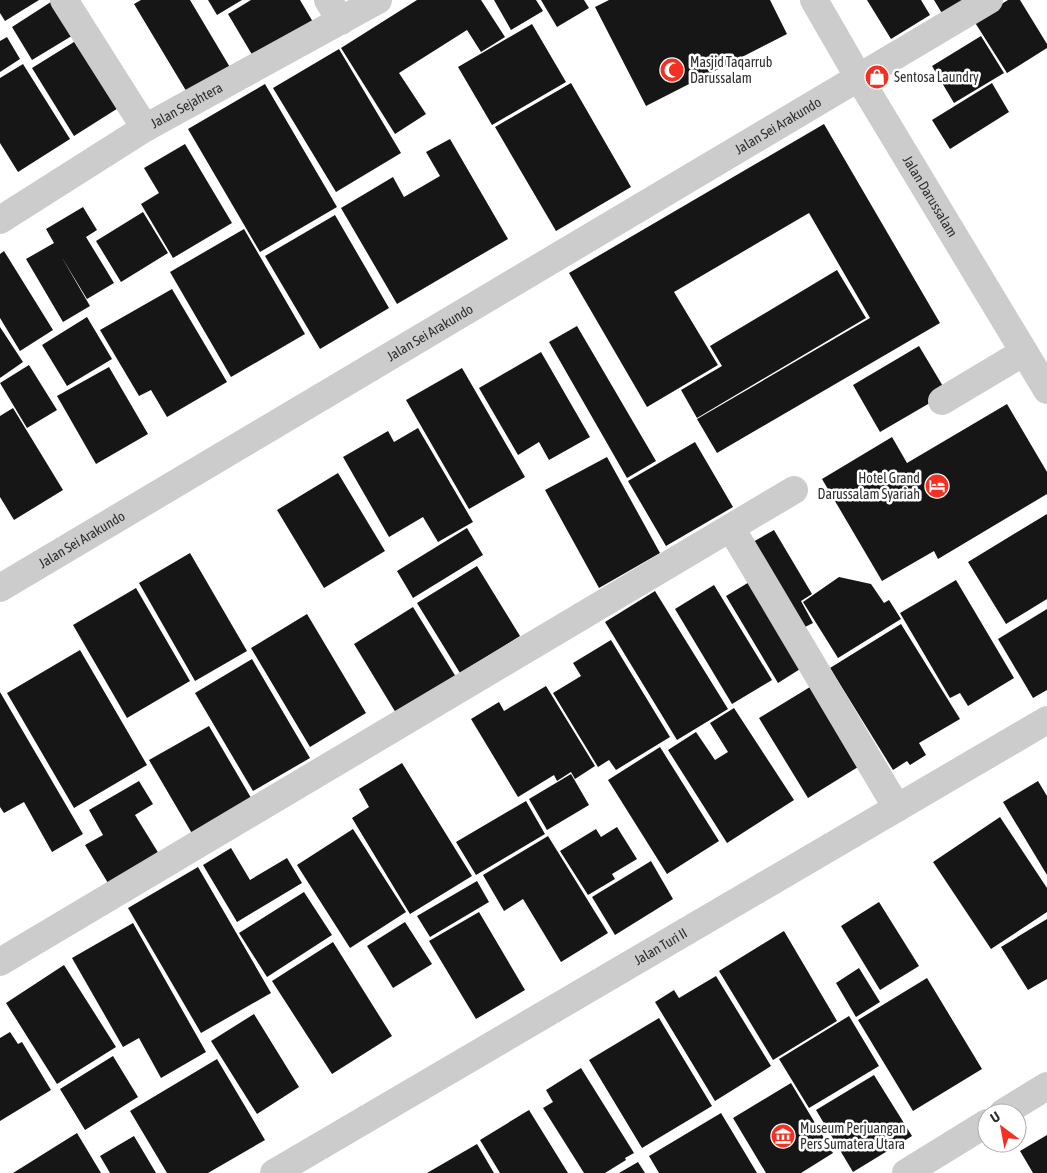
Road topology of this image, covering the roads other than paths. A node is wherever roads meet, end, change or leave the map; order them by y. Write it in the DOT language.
graph roads {
  1 [pos="64,0"];
  2 [pos="378,0"];
  3 [pos="814,0"];
  4 [pos="989,0"];
  5 [pos="335,11"];
  6 [pos="859,78"];
  7 [pos="145,128"];
  8 [pos="0,220"];
  9 [pos="1024,352"];
  10 [pos="1047,390"];
  11 [pos="942,400"];
  12 [pos="794,490"];
  13 [pos="731,528"];
  14 [pos="0,588"];
  15 [pos="1047,720"];
  16 [pos="897,808"];
  17 [pos="0,962"];
  18 [pos="1047,1086"];
  19 [pos="1019,1103"];
  20 [pos="977,1129"];
  21 [pos="274,1173"];
  22 [pos="906,1173"];
  1 -- 7 [label="street"];
  2 -- 5 [label="street, Jalan Sejahtera"];
  3 -- 6 [label="street, Jalan Darussalam"];
  4 -- 6 [label="street, Jalan Sei Arakundo"];
  5 -- 7 [label="street, Jalan Sejahtera"];
  6 -- 9 [label="street, Jalan Darussalam"];
  6 -- 14 [label="street, Jalan Sei Arakundo"];
  7 -- 8 [label="street, Jalan Sejahtera"];
  9 -- 10 [label="street, Jalan Darussalam"];
  9 -- 11 [label="street"];
  12 -- 13 [label="street"];
  13 -- 16 [label="street"];
  13 -- 17 [label="street"];
  15 -- 16 [label="street, Jalan Turi II"];
  16 -- 21 [label="street, Jalan Turi II"];
  18 -- 19 [label="street"];
  20 -- 22 [label="street"];
}
